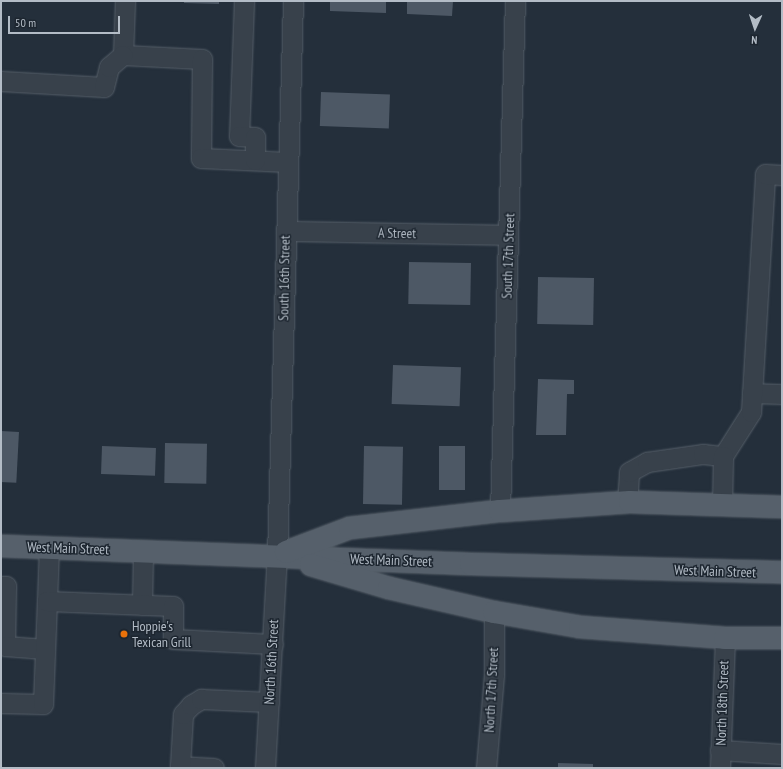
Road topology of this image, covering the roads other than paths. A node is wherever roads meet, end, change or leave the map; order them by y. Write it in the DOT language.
graph roads {
  1 [pos="125,1"];
  2 [pos="244,1"];
  3 [pos="293,1"];
  4 [pos="515,1"];
  5 [pos="123,55"];
  6 [pos="1,81"];
  7 [pos="255,160"];
  8 [pos="288,162"];
  9 [pos="782,175"];
  10 [pos="286,231"];
  11 [pos="508,235"];
  12 [pos="752,393"];
  13 [pos="782,394"];
  14 [pos="723,456"];
  15 [pos="627,503"];
  16 [pos="722,505"];
  17 [pos="782,507"];
  18 [pos="500,510"];
  19 [pos="1,546"];
  20 [pos="49,547"];
  21 [pos="143,551"];
  22 [pos="278,556"];
  23 [pos="782,572"];
  24 [pos="1,586"];
  25 [pos="47,601"];
  26 [pos="142,605"];
  27 [pos="494,612"];
  28 [pos="725,638"];
  29 [pos="782,638"];
  30 [pos="273,644"];
  31 [pos="45,649"];
  32 [pos="269,702"];
  33 [pos="1,703"];
  34 [pos="782,754"];
  35 [pos="720,759"];
  36 [pos="214,768"];
  37 [pos="266,768"];
  38 [pos="486,768"];
  1 -- 5 [label="street"];
  2 -- 7 [label="street"];
  3 -- 8 [label="street, South 16th Street"];
  4 -- 11 [label="street, South 17th Street"];
  5 -- 6 [label="street"];
  5 -- 7 [label="street"];
  7 -- 8 [label="street"];
  8 -- 10 [label="street, South 16th Street"];
  9 -- 12 [label="street"];
  10 -- 11 [label="street, A Street"];
  10 -- 22 [label="street, South 16th Street"];
  11 -- 18 [label="street, South 17th Street"];
  12 -- 13 [label="street"];
  12 -- 14 [label="street"];
  14 -- 15 [label="street"];
  14 -- 16 [label="street"];
  15 -- 16 [label="main road"];
  15 -- 18 [label="main road"];
  16 -- 17 [label="main road"];
  18 -- 22 [label="main road"];
  19 -- 20 [label="main road, West Main Street"];
  20 -- 21 [label="main road, West Main Street"];
  20 -- 25 [label="street"];
  21 -- 22 [label="main road, West Main Street"];
  21 -- 26 [label="street"];
  22 -- 23 [label="main road, West Main Street"];
  22 -- 27 [label="main road"];
  22 -- 30 [label="street, North 16th Street"];
  24 -- 31 [label="street"];
  25 -- 26 [label="street"];
  25 -- 31 [label="street"];
  26 -- 30 [label="street"];
  27 -- 28 [label="main road"];
  27 -- 38 [label="street, North 17th Street"];
  28 -- 29 [label="main road"];
  28 -- 35 [label="street, North 18th Street"];
  30 -- 32 [label="street, North 16th Street"];
  31 -- 33 [label="street"];
  32 -- 36 [label="street"];
  32 -- 37 [label="street, North 16th Street"];
  34 -- 35 [label="street"];
}
